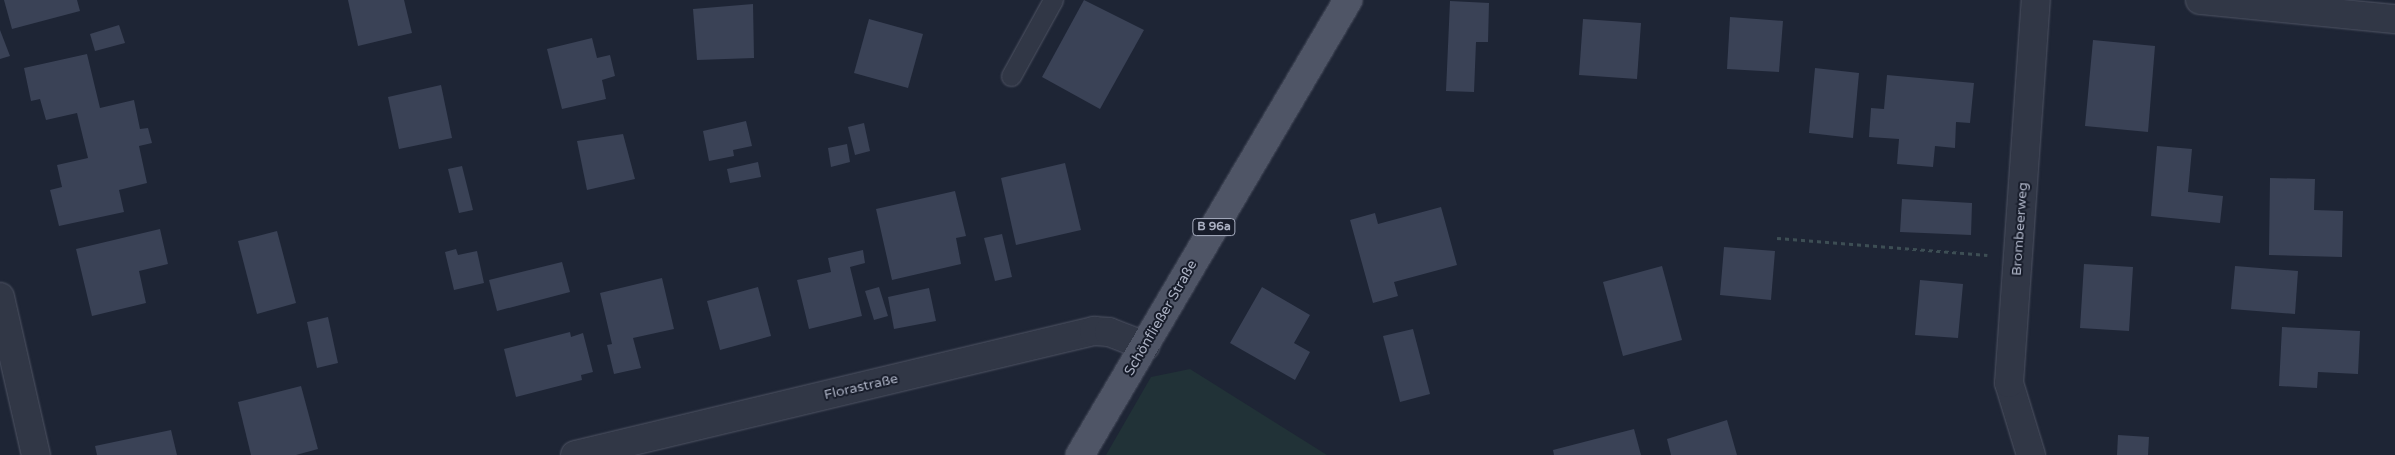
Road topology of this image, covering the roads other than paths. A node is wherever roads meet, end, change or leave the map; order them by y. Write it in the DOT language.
graph roads {
  1 [pos="1053,0"];
  2 [pos="1348,0"];
  3 [pos="2036,0"];
  4 [pos="2200,0"];
  5 [pos="2395,19"];
  6 [pos="1011,76"];
  7 [pos="0,297"];
  8 [pos="1145,346"];
  9 [pos="36,455"];
  10 [pos="575,455"];
  11 [pos="1080,455"];
  12 [pos="2031,455"];
  1 -- 6 [label="lane"];
  2 -- 8 [label="main road, Schönfließer Straße / B 96a"];
  3 -- 12 [label="street, Brombeerweg"];
  4 -- 5 [label="street"];
  7 -- 9 [label="street"];
  8 -- 10 [label="street, Florastraße"];
  8 -- 11 [label="main road, Schönfließer Straße / B 96a"];
}
